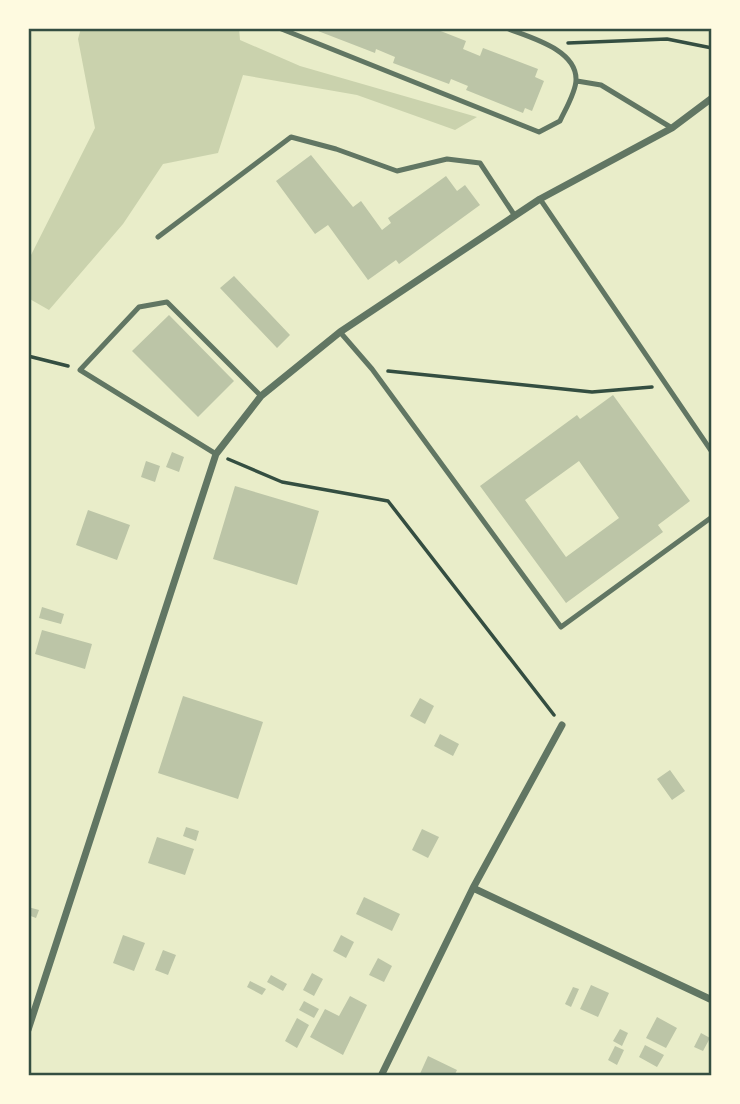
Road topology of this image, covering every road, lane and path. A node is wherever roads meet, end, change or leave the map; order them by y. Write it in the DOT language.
graph roads {
  1 [pos="279,28"];
  2 [pos="506,28"];
  3 [pos="546,44"];
  4 [pos="712,48"];
  5 [pos="577,81"];
  6 [pos="712,98"];
  7 [pos="672,128"];
  8 [pos="540,200"];
  9 [pos="516,216"];
  10 [pos="158,237"];
  11 [pos="340,332"];
  12 [pos="28,356"];
  13 [pos="372,369"];
  14 [pos="80,370"];
  15 [pos="666,386"];
  16 [pos="261,396"];
  17 [pos="712,452"];
  18 [pos="216,454"];
  19 [pos="712,517"];
  20 [pos="562,724"];
  21 [pos="473,888"];
  22 [pos="712,1000"];
  23 [pos="28,1030"];
  24 [pos="381,1076"];
  1 -- 5 [label="lane"];
  2 -- 3 [label="lane"];
  3 -- 4 [label="path"];
  3 -- 5 [label="lane"];
  5 -- 7 [label="lane"];
  6 -- 7 [label="street"];
  7 -- 8 [label="street"];
  8 -- 9 [label="street"];
  8 -- 15 [label="lane"];
  9 -- 10 [label="lane"];
  9 -- 11 [label="street"];
  11 -- 13 [label="lane"];
  11 -- 16 [label="street"];
  12 -- 14 [label="path"];
  13 -- 15 [label="path"];
  13 -- 19 [label="lane"];
  14 -- 16 [label="lane"];
  14 -- 18 [label="lane"];
  15 -- 17 [label="lane"];
  16 -- 18 [label="street"];
  18 -- 20 [label="path"];
  18 -- 23 [label="street"];
  20 -- 21 [label="street"];
  21 -- 22 [label="street"];
  21 -- 24 [label="street"];
}
